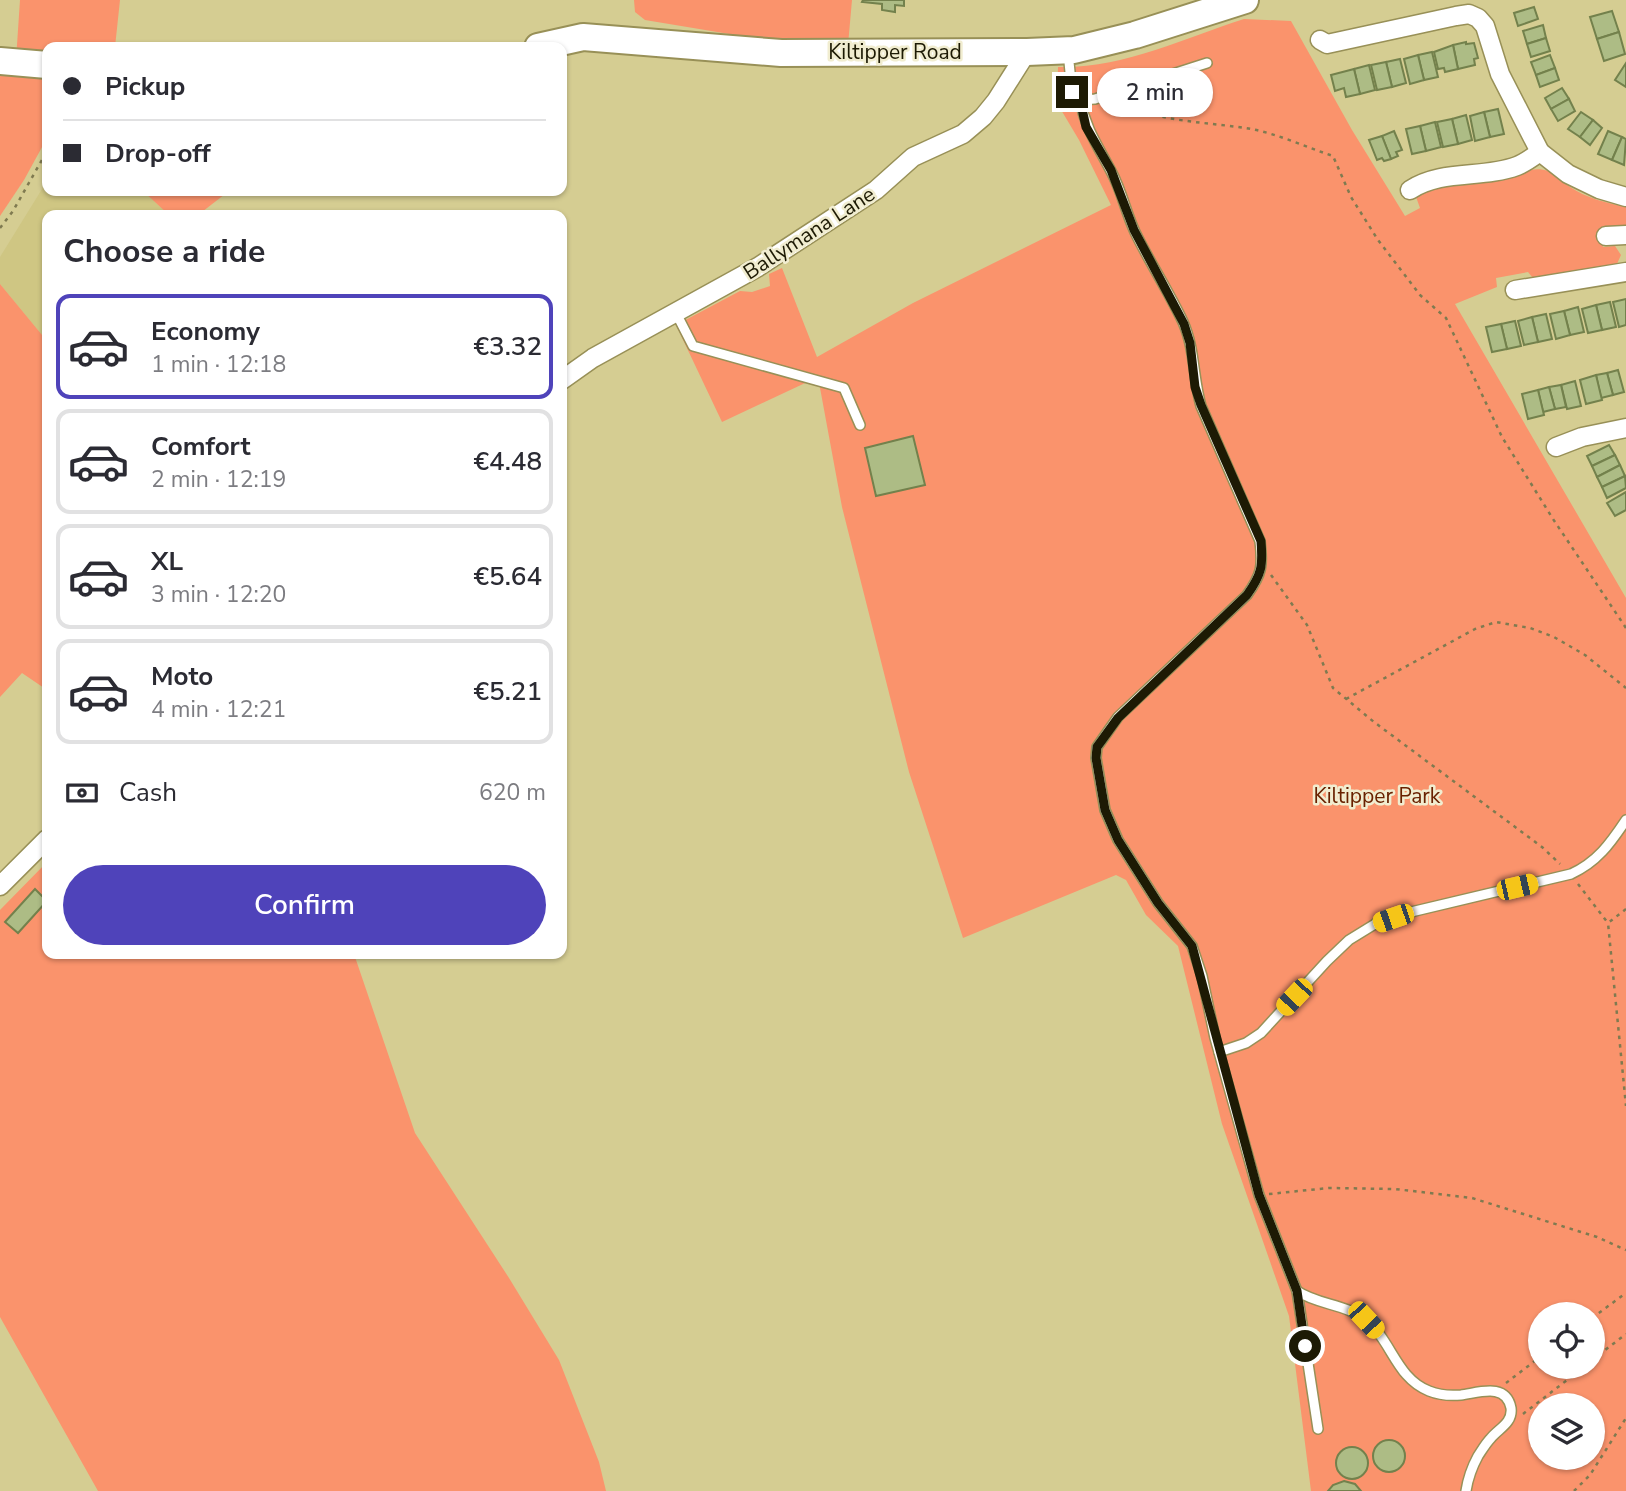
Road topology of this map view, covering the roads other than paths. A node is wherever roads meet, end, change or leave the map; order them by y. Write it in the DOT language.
graph roads {
  1 [pos="1245,0"];
  2 [pos="1320,40"];
  3 [pos="560,42"];
  4 [pos="1068,50"];
  5 [pos="1027,52"];
  6 [pos="0,61"];
  7 [pos="1208,63"];
  8 [pos="42,65"];
  9 [pos="1080,100"];
  10 [pos="1541,152"];
  11 [pos="1410,190"];
  12 [pos="1626,198"];
  13 [pos="1626,235"];
  14 [pos="1605,236"];
  15 [pos="1626,272"];
  16 [pos="1515,290"];
  17 [pos="676,313"];
  18 [pos="567,376"];
  19 [pos="860,425"];
  20 [pos="1626,428"];
  21 [pos="1556,447"];
  22 [pos="1626,820"];
  23 [pos="42,844"];
  24 [pos="0,886"];
  25 [pos="1219,1052"];
  26 [pos="1297,1291"];
  27 [pos="1318,1429"];
  28 [pos="1466,1491"];
  1 -- 4 [label="street, Kiltipper Road"];
  2 -- 10 [label="street"];
  3 -- 5 [label="street, Kiltipper Road"];
  4 -- 5 [label="street, Kiltipper Road"];
  4 -- 9 [label="lane"];
  5 -- 17 [label="street, Ballymana Lane"];
  6 -- 8 [label="street"];
  7 -- 9 [label="lane"];
  9 -- 25 [label="lane"];
  10 -- 11 [label="street"];
  10 -- 12 [label="street"];
  13 -- 14 [label="street"];
  15 -- 16 [label="street"];
  17 -- 18 [label="street, Ballymana Lane"];
  17 -- 19 [label="lane"];
  20 -- 21 [label="street"];
  22 -- 25 [label="lane"];
  23 -- 24 [label="street"];
  25 -- 26 [label="lane"];
  26 -- 27 [label="lane"];
  26 -- 28 [label="lane"];
}
